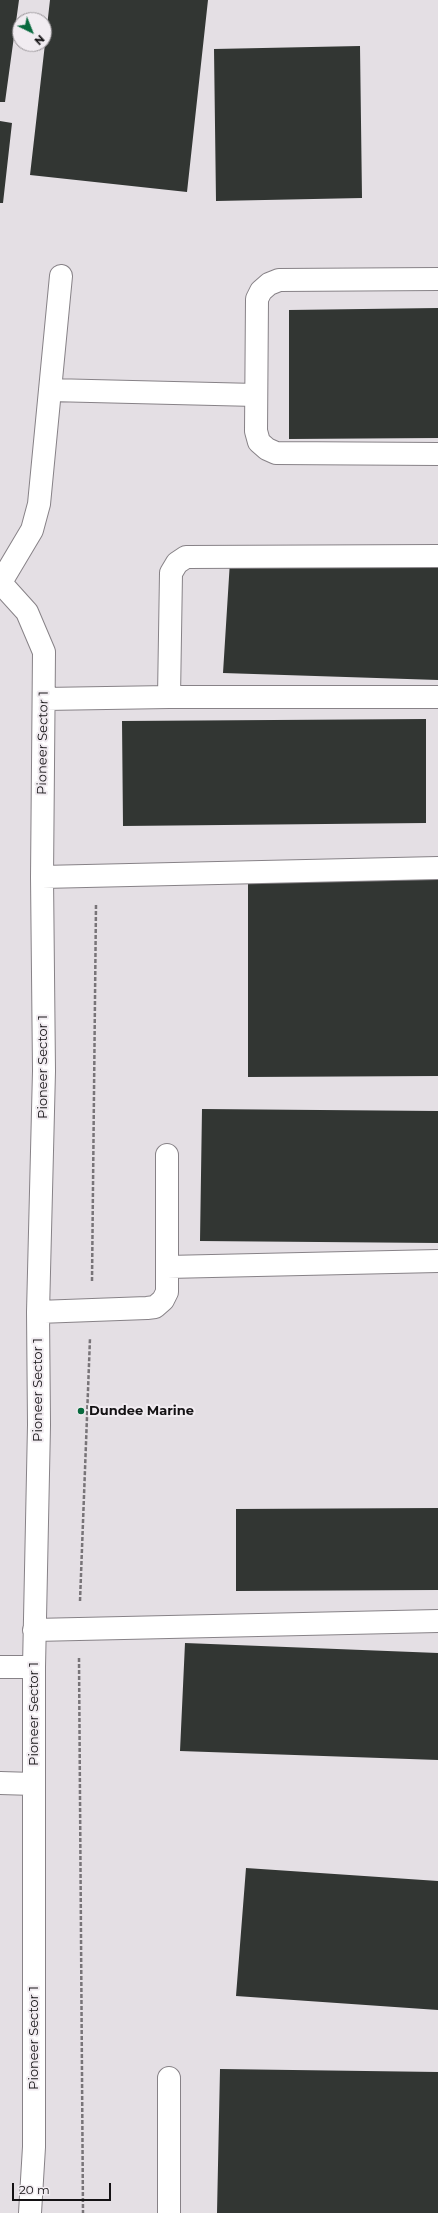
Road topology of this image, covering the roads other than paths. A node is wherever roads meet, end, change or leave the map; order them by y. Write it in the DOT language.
graph roads {
  1 [pos="61,276"];
  2 [pos="438,279"];
  3 [pos="50,390"];
  4 [pos="256,395"];
  5 [pos="438,454"];
  6 [pos="438,556"];
  7 [pos="0,582"];
  8 [pos="169,697"];
  9 [pos="438,697"];
  10 [pos="44,699"];
  11 [pos="438,868"];
  12 [pos="42,877"];
  13 [pos="167,1155"];
  14 [pos="438,1261"];
  15 [pos="167,1267"];
  16 [pos="38,1312"];
  17 [pos="438,1621"];
  18 [pos="34,1630"];
  19 [pos="0,1667"];
  20 [pos="34,1667"];
  21 [pos="0,1783"];
  22 [pos="34,1784"];
  23 [pos="169,2078"];
  24 [pos="30,2213"];
  25 [pos="169,2213"];
  1 -- 3 [label="street"];
  2 -- 4 [label="street"];
  3 -- 4 [label="street"];
  3 -- 7 [label="street"];
  4 -- 5 [label="street"];
  6 -- 8 [label="street"];
  7 -- 10 [label="street, Pioneer Sector 1"];
  8 -- 9 [label="street"];
  8 -- 10 [label="street"];
  10 -- 12 [label="street, Pioneer Sector 1"];
  11 -- 12 [label="street"];
  12 -- 16 [label="street, Pioneer Sector 1"];
  13 -- 15 [label="street"];
  14 -- 15 [label="street"];
  15 -- 16 [label="street"];
  16 -- 18 [label="street, Pioneer Sector 1"];
  17 -- 18 [label="street"];
  18 -- 20 [label="street, Pioneer Sector 1"];
  19 -- 20 [label="street"];
  20 -- 22 [label="street, Pioneer Sector 1"];
  21 -- 22 [label="street"];
  22 -- 24 [label="street, Pioneer Sector 1"];
  23 -- 25 [label="street"];
}
